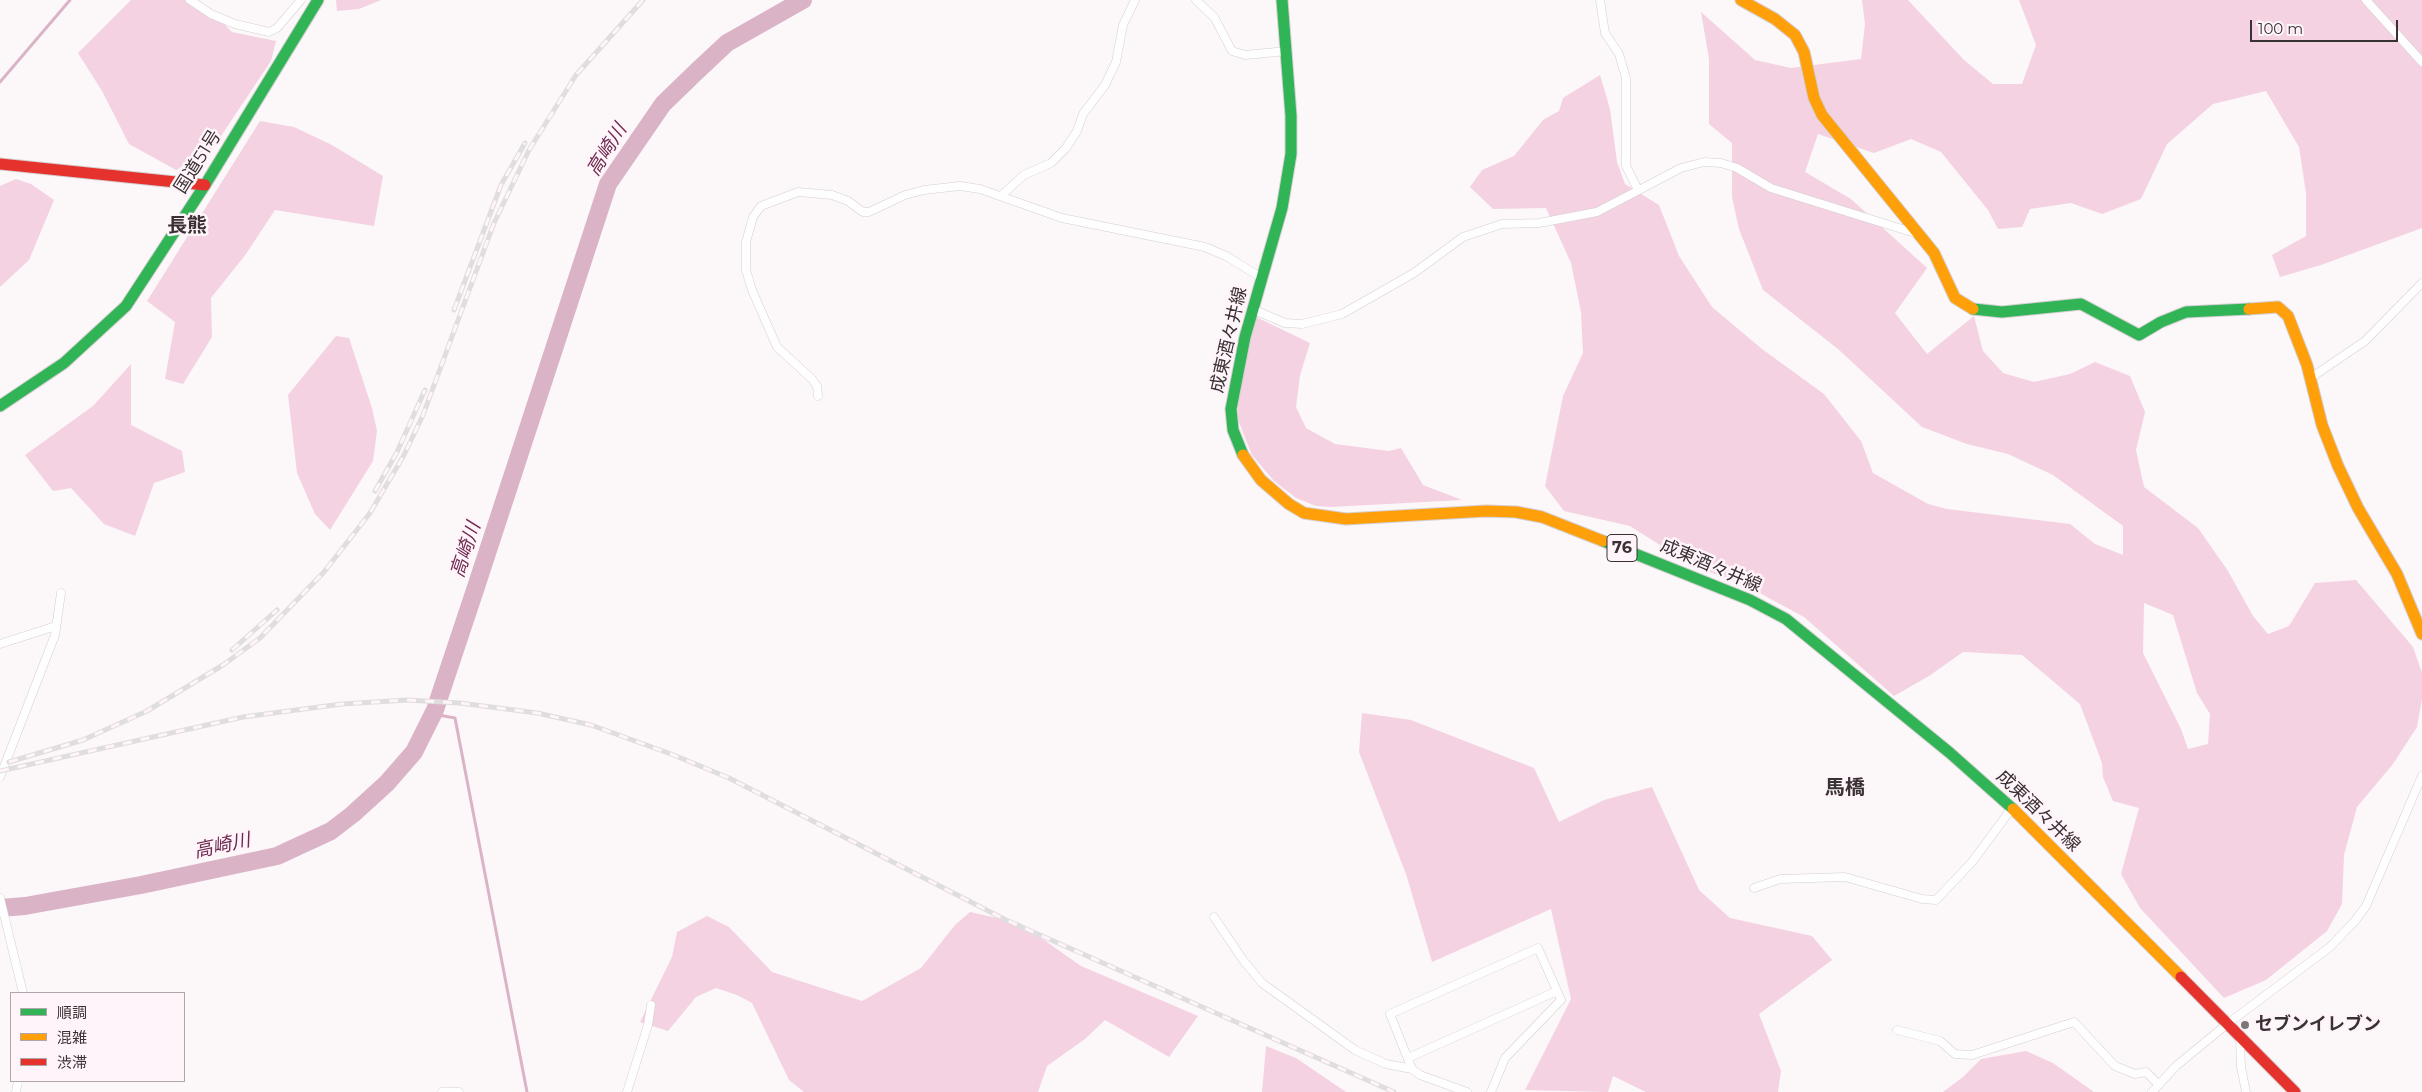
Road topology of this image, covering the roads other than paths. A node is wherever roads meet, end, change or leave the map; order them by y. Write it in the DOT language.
graph roads {
  1 [pos="190,0"];
  2 [pos="301,0"];
  3 [pos="318,0"];
  4 [pos="1135,0"];
  5 [pos="1196,0"];
  6 [pos="1282,0"];
  7 [pos="1600,0"];
  8 [pos="1741,0"];
  9 [pos="2366,0"];
  10 [pos="1287,51"];
  11 [pos="2422,62"];
  12 [pos="0,164"];
  13 [pos="205,185"];
  14 [pos="1638,190"];
  15 [pos="1002,195"];
  16 [pos="1918,234"];
  17 [pos="1262,278"];
  18 [pos="2422,283"];
  19 [pos="1252,309"];
  20 [pos="2309,379"];
  21 [pos="818,396"];
  22 [pos="0,406"];
  23 [pos="61,593"];
  24 [pos="56,626"];
  25 [pos="2422,634"];
  26 [pos="0,644"];
  27 [pos="2422,776"];
  28 [pos="0,777"];
  29 [pos="2012,808"];
  30 [pos="1754,888"];
  31 [pos="0,898"];
  32 [pos="1214,917"];
  33 [pos="1557,991"];
  34 [pos="23,992"];
  35 [pos="651,1005"];
  36 [pos="2226,1025"];
  37 [pos="1897,1030"];
  38 [pos="2240,1038"];
  39 [pos="1408,1058"];
  40 [pos="1412,1069"];
  41 [pos="2159,1084"];
  42 [pos="442,1092"];
  43 [pos="459,1092"];
  44 [pos="627,1092"];
  45 [pos="1467,1092"];
  46 [pos="1491,1092"];
  47 [pos="2152,1092"];
  48 [pos="2246,1092"];
  49 [pos="2295,1092"];
  1 -- 2 [label="street"];
  3 -- 13 [label="main road, 国道51号"];
  4 -- 15 [label="street"];
  5 -- 10 [label="street"];
  6 -- 10 [label="main road, 成東酒々井線 / 76"];
  7 -- 14 [label="street"];
  8 -- 16 [label="main road"];
  9 -- 11 [label="street"];
  10 -- 17 [label="main road, 成東酒々井線 / 76"];
  12 -- 13 [label="main road"];
  13 -- 22 [label="main road, 国道51号"];
  14 -- 16 [label="street"];
  14 -- 19 [label="street"];
  15 -- 17 [label="street"];
  15 -- 21 [label="street"];
  16 -- 20 [label="main road"];
  17 -- 19 [label="main road, 成東酒々井線 / 76"];
  18 -- 20 [label="street"];
  19 -- 29 [label="main road, 成東酒々井線 / 76"];
  20 -- 25 [label="main road"];
  23 -- 24 [label="street"];
  24 -- 26 [label="street"];
  24 -- 28 [label="street"];
  27 -- 36 [label="street"];
  29 -- 30 [label="street"];
  29 -- 36 [label="main road, 成東酒々井線 / 76"];
  31 -- 34 [label="street"];
  32 -- 40 [label="street"];
  33 -- 39 [label="street"];
  33 -- 39 [label="street"];
  33 -- 46 [label="street"];
  35 -- 44 [label="street"];
  36 -- 38 [label="main road, 成東酒々井線 / 76"];
  36 -- 41 [label="street"];
  37 -- 41 [label="street"];
  38 -- 48 [label="street"];
  38 -- 49 [label="main road, 成東酒々井線 / 76"];
  39 -- 40 [label="street"];
  40 -- 45 [label="street"];
  41 -- 47 [label="street"];
  42 -- 43 [label="street"];
}
